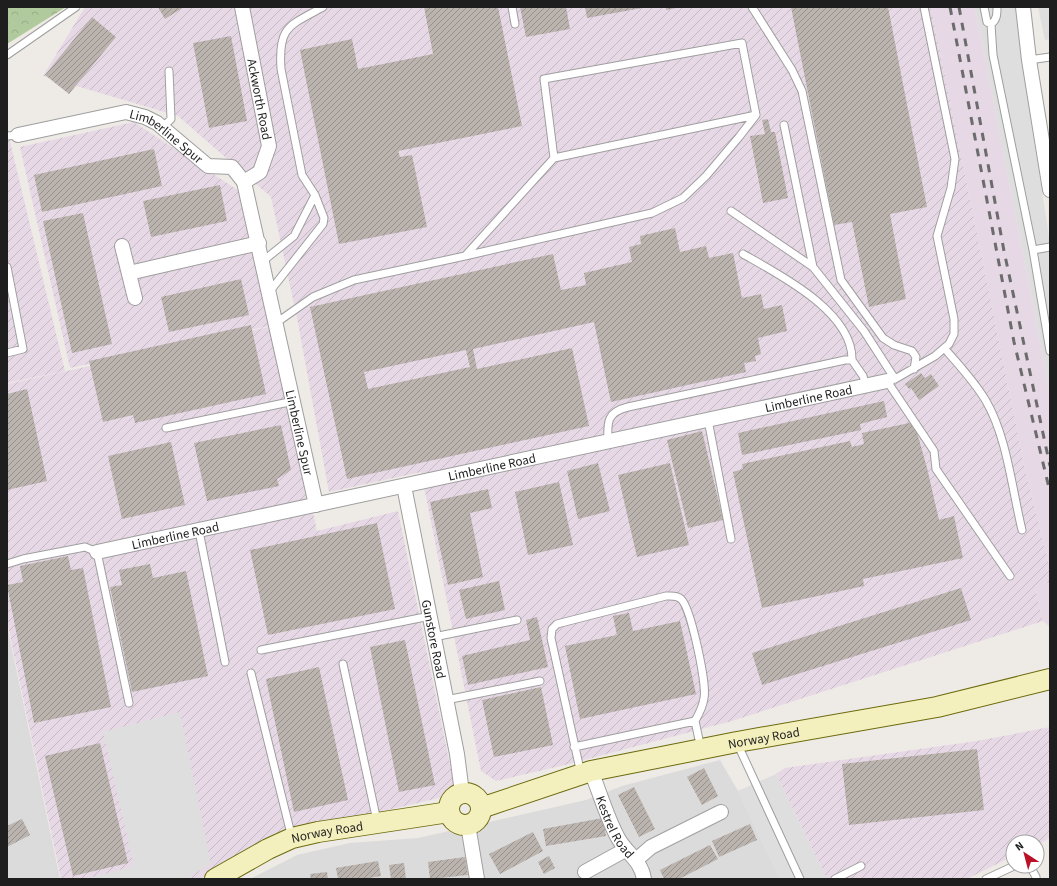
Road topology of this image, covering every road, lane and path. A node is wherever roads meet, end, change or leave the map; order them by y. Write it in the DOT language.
graph roads {
  1 [pos="76,7"];
  2 [pos="242,7"];
  3 [pos="324,7"];
  4 [pos="512,7"];
  5 [pos="752,7"];
  6 [pos="924,7"];
  7 [pos="984,7"];
  8 [pos="997,7"];
  9 [pos="1023,7"];
  10 [pos="515,24"];
  11 [pos="991,24"];
  12 [pos="7,55"];
  13 [pos="1050,57"];
  14 [pos="1029,60"];
  15 [pos="169,71"];
  16 [pos="756,115"];
  17 [pos="784,125"];
  18 [pos="162,128"];
  19 [pos="12,135"];
  20 [pos="554,158"];
  21 [pos="244,182"];
  22 [pos="1050,190"];
  23 [pos="315,195"];
  24 [pos="731,211"];
  25 [pos="259,243"];
  26 [pos="122,246"];
  27 [pos="1050,247"];
  28 [pos="1033,250"];
  29 [pos="743,254"];
  30 [pos="465,256"];
  31 [pos="263,261"];
  32 [pos="7,267"];
  33 [pos="813,267"];
  34 [pos="129,273"];
  35 [pos="270,291"];
  36 [pos="135,298"];
  37 [pos="276,322"];
  38 [pos="944,348"];
  39 [pos="1050,351"];
  40 [pos="7,353"];
  41 [pos="852,360"];
  42 [pos="914,369"];
  43 [pos="891,380"];
  44 [pos="866,385"];
  45 [pos="294,401"];
  46 [pos="708,420"];
  47 [pos="166,428"];
  48 [pos="608,442"];
  49 [pos="404,486"];
  50 [pos="316,505"];
  51 [pos="199,530"];
  52 [pos="1022,530"];
  53 [pos="731,539"];
  54 [pos="97,552"];
  55 [pos="7,564"];
  56 [pos="1010,576"];
  57 [pos="430,616"];
  58 [pos="517,620"];
  59 [pos="434,637"];
  60 [pos="261,650"];
  61 [pos="225,662"];
  62 [pos="343,664"];
  63 [pos="251,673"];
  64 [pos="1050,679"];
  65 [pos="540,682"];
  66 [pos="446,700"];
  67 [pos="129,702"];
  68 [pos="695,721"];
  69 [pos="736,742"];
  70 [pos="574,747"];
  71 [pos="701,750"];
  72 [pos="586,774"];
  73 [pos="462,793"];
  74 [pos="481,808"];
  75 [pos="449,812"];
  76 [pos="721,812"];
  77 [pos="378,823"];
  78 [pos="468,825"];
  79 [pos="292,838"];
  80 [pos="626,850"];
  81 [pos="636,860"];
  82 [pos="861,866"];
  83 [pos="1005,870"];
  84 [pos="585,872"];
  85 [pos="1034,874"];
  86 [pos="1036,877"];
  87 [pos="215,879"];
  88 [pos="477,879"];
  89 [pos="644,879"];
  90 [pos="800,879"];
  91 [pos="835,879"];
  92 [pos="986,879"];
  1 -- 12 [label="lane"];
  2 -- 21 [label="street, Ackworth Road"];
  3 -- 23 [label="lane"];
  4 -- 10 [label="lane"];
  5 -- 42 [label="lane"];
  6 -- 38 [label="lane"];
  7 -- 11 [label="lane"];
  8 -- 11 [label="lane"];
  9 -- 14 [label="street"];
  11 -- 28 [label="lane"];
  13 -- 14 [label="lane"];
  14 -- 22 [label="street"];
  15 -- 18 [label="lane"];
  16 -- 20 [label="lane"];
  16 -- 20 [label="lane"];
  16 -- 30 [label="lane"];
  17 -- 33 [label="lane"];
  18 -- 19 [label="street, Limberline Spur"];
  18 -- 21 [label="street, Limberline Spur"];
  20 -- 30 [label="lane"];
  21 -- 25 [label="street, Limberline Spur"];
  23 -- 31 [label="lane"];
  23 -- 35 [label="lane"];
  24 -- 33 [label="lane"];
  25 -- 31 [label="street, Limberline Spur"];
  25 -- 34 [label="street"];
  26 -- 34 [label="street"];
  27 -- 28 [label="lane"];
  28 -- 39 [label="lane"];
  29 -- 41 [label="lane"];
  30 -- 37 [label="lane"];
  31 -- 35 [label="street, Limberline Spur"];
  32 -- 40 [label="lane"];
  33 -- 43 [label="lane"];
  34 -- 36 [label="street"];
  35 -- 37 [label="street, Limberline Spur"];
  37 -- 45 [label="street, Limberline Spur"];
  38 -- 42 [label="lane"];
  38 -- 52 [label="lane"];
  41 -- 44 [label="lane"];
  41 -- 48 [label="lane"];
  42 -- 43 [label="lane"];
  43 -- 44 [label="street, Limberline Road"];
  43 -- 56 [label="lane"];
  44 -- 46 [label="street, Limberline Road"];
  45 -- 47 [label="lane"];
  45 -- 50 [label="street, Limberline Spur"];
  46 -- 48 [label="street, Limberline Road"];
  46 -- 53 [label="lane"];
  48 -- 49 [label="street, Limberline Road"];
  49 -- 50 [label="street, Limberline Road"];
  49 -- 57 [label="street, Gunstore Road"];
  50 -- 51 [label="street, Limberline Road"];
  51 -- 54 [label="street, Limberline Road"];
  51 -- 61 [label="lane"];
  54 -- 55 [label="lane"];
  54 -- 67 [label="lane"];
  57 -- 59 [label="street, Gunstore Road"];
  57 -- 60 [label="lane"];
  58 -- 59 [label="lane"];
  59 -- 66 [label="street, Gunstore Road"];
  62 -- 77 [label="lane"];
  63 -- 79 [label="lane"];
  64 -- 69 [label="street, Norway Road"];
  65 -- 66 [label="lane"];
  66 -- 73 [label="street, Gunstore Road"];
  68 -- 70 [label="lane"];
  68 -- 70 [label="lane"];
  68 -- 71 [label="lane"];
  69 -- 71 [label="street, Norway Road"];
  69 -- 90 [label="lane"];
  70 -- 72 [label="lane"];
  71 -- 72 [label="street, Norway Road"];
  72 -- 74 [label="street, Norway Road"];
  72 -- 80 [label="street, Kestrel Road"];
  73 -- 74 [label="street"];
  73 -- 75 [label="street"];
  74 -- 78 [label="street"];
  75 -- 77 [label="street, Norway Road"];
  75 -- 78 [label="street"];
  76 -- 81 [label="street"];
  77 -- 79 [label="street, Norway Road"];
  78 -- 88 [label="street"];
  79 -- 87 [label="street, Norway Road"];
  80 -- 81 [label="street, Kestrel Road"];
  80 -- 84 [label="street"];
  81 -- 89 [label="street, Kestrel Road"];
  82 -- 91 [label="lane"];
  83 -- 92 [label="lane"];
  85 -- 86 [label="lane"];
}
